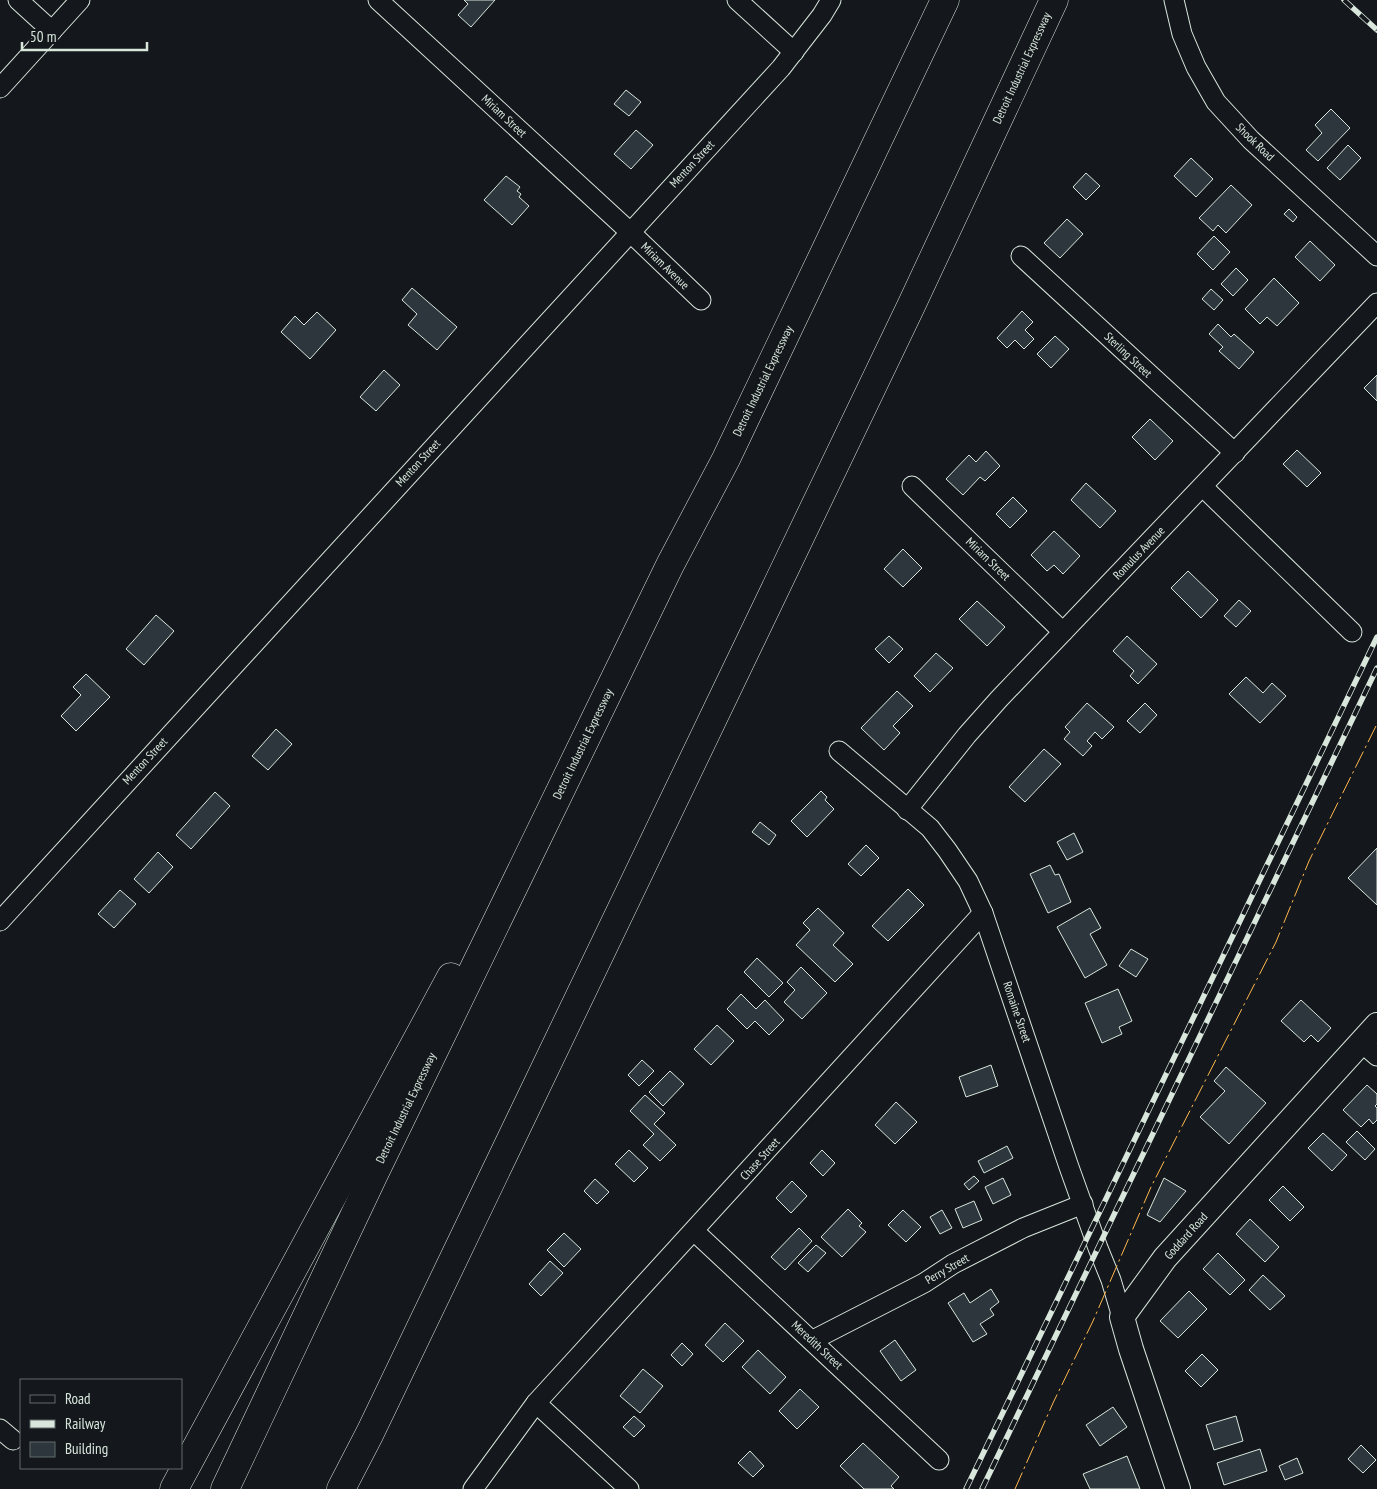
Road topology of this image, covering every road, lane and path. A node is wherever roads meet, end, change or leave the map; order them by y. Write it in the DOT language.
graph roads {
  1 [pos="18,0"];
  2 [pos="80,0"];
  3 [pos="378,0"];
  4 [pos="737,0"];
  5 [pos="831,0"];
  6 [pos="945,0"];
  7 [pos="1054,0"];
  8 [pos="1174,0"];
  9 [pos="52,31"];
  10 [pos="794,52"];
  11 [pos="0,88"];
  12 [pos="630,232"];
  13 [pos="1021,256"];
  14 [pos="1377,256"];
  15 [pos="701,300"];
  16 [pos="1377,303"];
  17 [pos="1235,454"];
  18 [pos="912,486"];
  19 [pos="1202,487"];
  20 [pos="670,565"];
  21 [pos="1063,632"];
  22 [pos="1352,632"];
  23 [pos="839,751"];
  24 [pos="907,810"];
  25 [pos="983,914"];
  26 [pos="0,921"];
  27 [pos="1377,1025"];
  28 [pos="1369,1049"];
  29 [pos="1083,1204"];
  30 [pos="694,1231"];
  31 [pos="1122,1317"];
  32 [pos="812,1340"];
  33 [pos="536,1403"];
  34 [pos="939,1460"];
  35 [pos="174,1489"];
  36 [pos="225,1489"];
  37 [pos="341,1489"];
  38 [pos="473,1489"];
  39 [pos="629,1489"];
  40 [pos="1178,1489"];
  1 -- 9 [label="street"];
  2 -- 9 [label="street"];
  3 -- 12 [label="street, Miriam Street"];
  4 -- 10 [label="street"];
  5 -- 10 [label="street, Menton Street"];
  6 -- 20 [label="highway, Detroit Industrial Expressway"];
  7 -- 37 [label="highway, Detroit Industrial Expressway"];
  8 -- 14 [label="street, Shook Road"];
  9 -- 11 [label="street"];
  10 -- 12 [label="street, Menton Street"];
  12 -- 15 [label="street, Miriam Avenue"];
  12 -- 26 [label="street, Menton Street"];
  13 -- 17 [label="street, Sterling Street"];
  16 -- 17 [label="street, Romulus Avenue"];
  17 -- 19 [label="street, Romulus Avenue"];
  18 -- 21 [label="street, Miriam Street"];
  19 -- 21 [label="street, Romulus Avenue"];
  19 -- 22 [label="street"];
  20 -- 35 [label="highway"];
  20 -- 36 [label="highway, Detroit Industrial Expressway"];
  21 -- 24 [label="street, Romulus Avenue"];
  23 -- 24 [label="street, Romaine Street"];
  24 -- 25 [label="street, Romaine Street"];
  25 -- 29 [label="street, Romaine Street"];
  25 -- 30 [label="street, Chase Street"];
  27 -- 28 [label="main road, Goddard Road"];
  28 -- 31 [label="main road, Goddard Road"];
  29 -- 31 [label="street, Romaine Street"];
  29 -- 32 [label="street, Perry Street"];
  30 -- 32 [label="street, Meredith Street"];
  30 -- 33 [label="street, Chase Street"];
  31 -- 40 [label="main road"];
  32 -- 34 [label="street, Meredith Street"];
  33 -- 38 [label="street, Chase Street"];
  33 -- 39 [label="street"];
}
